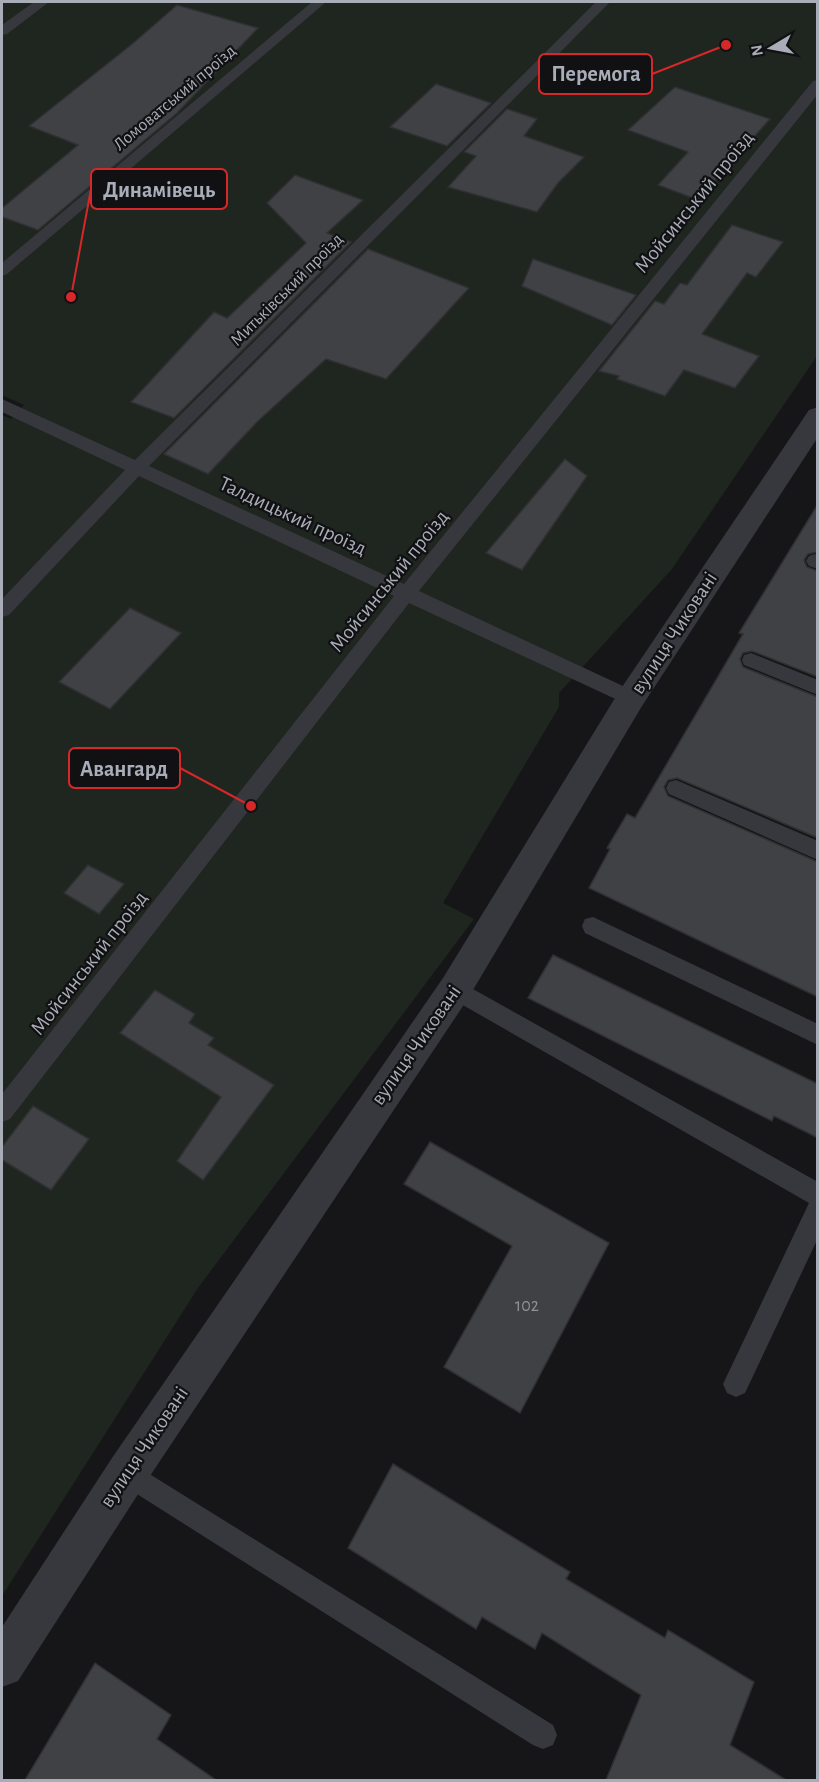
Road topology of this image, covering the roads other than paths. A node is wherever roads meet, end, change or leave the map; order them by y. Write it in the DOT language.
graph roads {
  1 [pos="42,2"];
  2 [pos="319,2"];
  3 [pos="603,2"];
  4 [pos="2,31"];
  5 [pos="818,84"];
  6 [pos="2,271"];
  7 [pos="2,405"];
  8 [pos="818,416"];
  9 [pos="138,467"];
  10 [pos="405,594"];
  11 [pos="2,610"];
  12 [pos="751,660"];
  13 [pos="818,688"];
  14 [pos="631,698"];
  15 [pos="676,788"];
  16 [pos="818,851"];
  17 [pos="593,926"];
  18 [pos="455,990"];
  19 [pos="818,1035"];
  20 [pos="2,1111"];
  21 [pos="818,1195"];
  22 [pos="818,1211"];
  23 [pos="736,1384"];
  24 [pos="127,1473"];
  25 [pos="2,1665"];
  26 [pos="543,1735"];
  1 -- 4 [label="lane"];
  2 -- 6 [label="lane, Ломоватський проїзд"];
  3 -- 9 [label="lane, Митьківський проїзд"];
  5 -- 10 [label="lane, Мойсинський проїзд"];
  7 -- 9 [label="lane, Талдицький проїзд"];
  8 -- 14 [label="street, вулиця Чиковані"];
  9 -- 10 [label="lane, Талдицький проїзд"];
  9 -- 11 [label="lane, Митьківський проїзд"];
  10 -- 14 [label="lane, Талдицький проїзд"];
  10 -- 20 [label="lane, Мойсинський проїзд"];
  12 -- 13 [label="lane"];
  14 -- 18 [label="street, вулиця Чиковані"];
  15 -- 16 [label="lane"];
  17 -- 19 [label="lane"];
  18 -- 21 [label="lane"];
  18 -- 24 [label="street, вулиця Чиковані"];
  22 -- 23 [label="lane"];
  24 -- 25 [label="street, вулиця Чиковані"];
  24 -- 26 [label="lane"];
}
